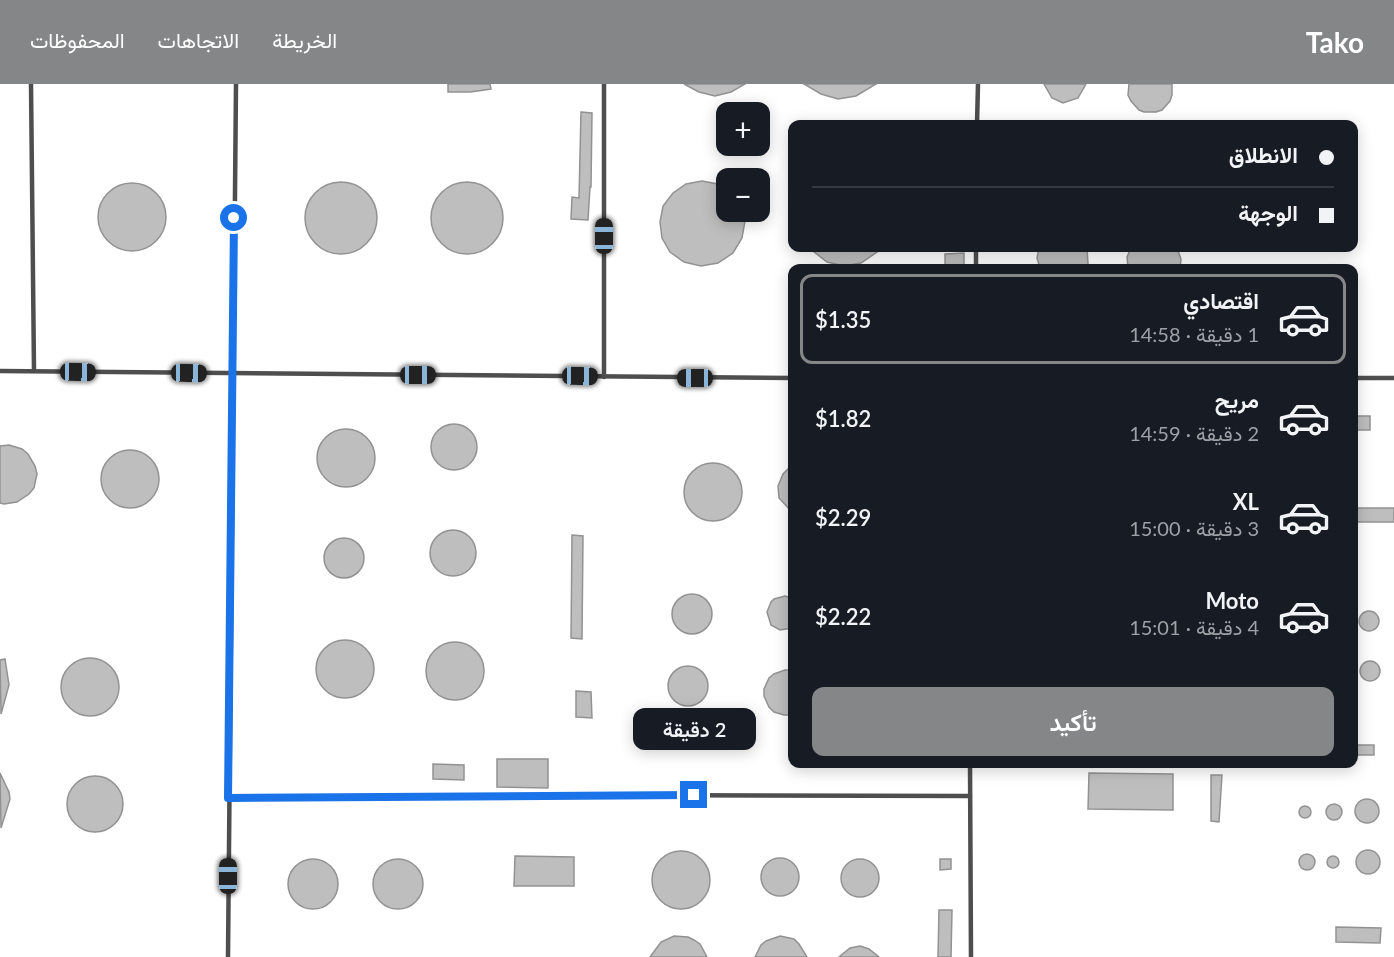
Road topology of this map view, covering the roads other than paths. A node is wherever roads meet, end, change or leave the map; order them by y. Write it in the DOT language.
graph roads {
  1 [pos="31,84"];
  2 [pos="236,84"];
  3 [pos="604,84"];
  4 [pos="978,84"];
  5 [pos="977,120"];
  6 [pos="0,371"];
  7 [pos="34,371"];
  8 [pos="233,374"];
  9 [pos="604,377"];
  10 [pos="788,378"];
  11 [pos="1358,378"];
  12 [pos="1394,378"];
  13 [pos="970,768"];
  14 [pos="970,796"];
  15 [pos="228,798"];
  16 [pos="228,957"];
  17 [pos="971,957"];
  1 -- 7 [label="lane"];
  2 -- 8 [label="lane"];
  3 -- 9 [label="lane"];
  4 -- 5 [label="lane"];
  6 -- 7 [label="lane"];
  7 -- 8 [label="lane"];
  8 -- 9 [label="lane"];
  8 -- 15 [label="lane"];
  9 -- 10 [label="lane"];
  11 -- 12 [label="lane"];
  13 -- 14 [label="lane"];
  14 -- 15 [label="lane"];
  14 -- 17 [label="lane"];
  15 -- 16 [label="lane"];
}
